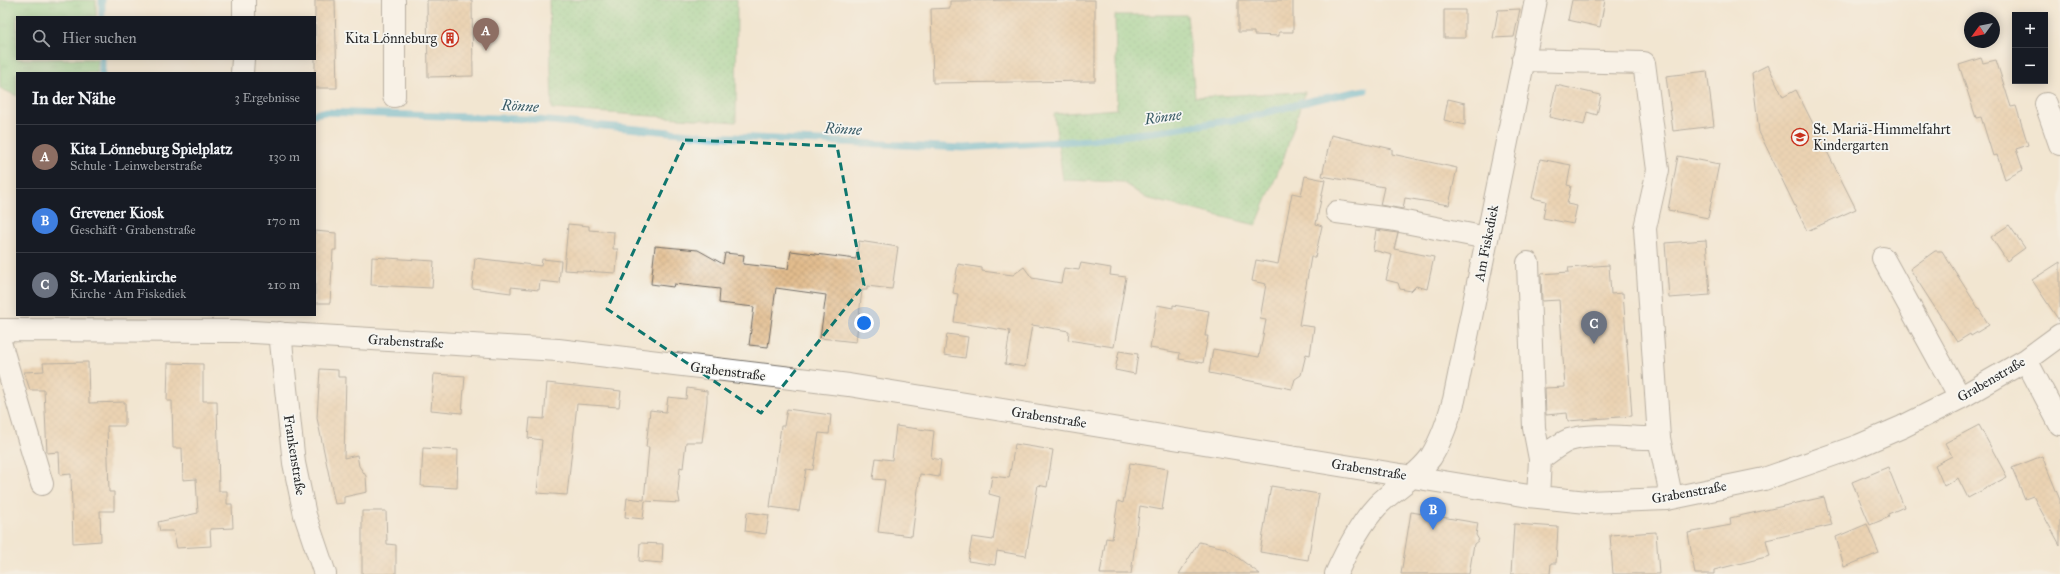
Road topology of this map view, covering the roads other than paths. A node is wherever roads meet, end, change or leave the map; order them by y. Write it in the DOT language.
graph roads {
  1 [pos="244,0"];
  2 [pos="394,0"];
  3 [pos="1536,0"];
  4 [pos="244,16"];
  5 [pos="243,60"];
  6 [pos="1523,60"];
  7 [pos="242,72"];
  8 [pos="394,96"];
  9 [pos="2046,104"];
  10 [pos="2060,144"];
  11 [pos="1337,212"];
  12 [pos="1487,238"];
  13 [pos="1883,258"];
  14 [pos="1528,262"];
  15 [pos="236,323"];
  16 [pos="0,330"];
  17 [pos="280,333"];
  18 [pos="2060,335"];
  19 [pos="0,342"];
  20 [pos="2026,360"];
  21 [pos="1960,398"];
  22 [pos="2060,424"];
  23 [pos="1659,438"];
  24 [pos="1540,459"];
  25 [pos="1412,476"];
  26 [pos="42,484"];
  27 [pos="1538,497"];
  28 [pos="1667,499"];
  29 [pos="325,574"];
  30 [pos="1336,574"];
  1 -- 4 [label="street"];
  2 -- 8 [label="street"];
  3 -- 6 [label="street, Am Fiskediek"];
  5 -- 7 [label="street"];
  6 -- 12 [label="street, Am Fiskediek"];
  6 -- 23 [label="street"];
  9 -- 10 [label="street"];
  11 -- 12 [label="street"];
  12 -- 25 [label="street, Am Fiskediek"];
  13 -- 21 [label="street"];
  14 -- 24 [label="street"];
  15 -- 16 [label="street, Grabenstraße"];
  15 -- 17 [label="street, Grabenstraße"];
  17 -- 25 [label="street, Grabenstraße"];
  17 -- 29 [label="street, Frankenstraße"];
  18 -- 20 [label="street, Grabenstraße"];
  19 -- 26 [label="street"];
  20 -- 21 [label="street, Grabenstraße"];
  20 -- 22 [label="street"];
  21 -- 28 [label="street, Grabenstraße"];
  23 -- 24 [label="street"];
  23 -- 28 [label="street"];
  24 -- 27 [label="street"];
  25 -- 27 [label="street, Grabenstraße"];
  25 -- 30 [label="street, Am Fiskediek"];
  27 -- 28 [label="street, Grabenstraße"];
}
